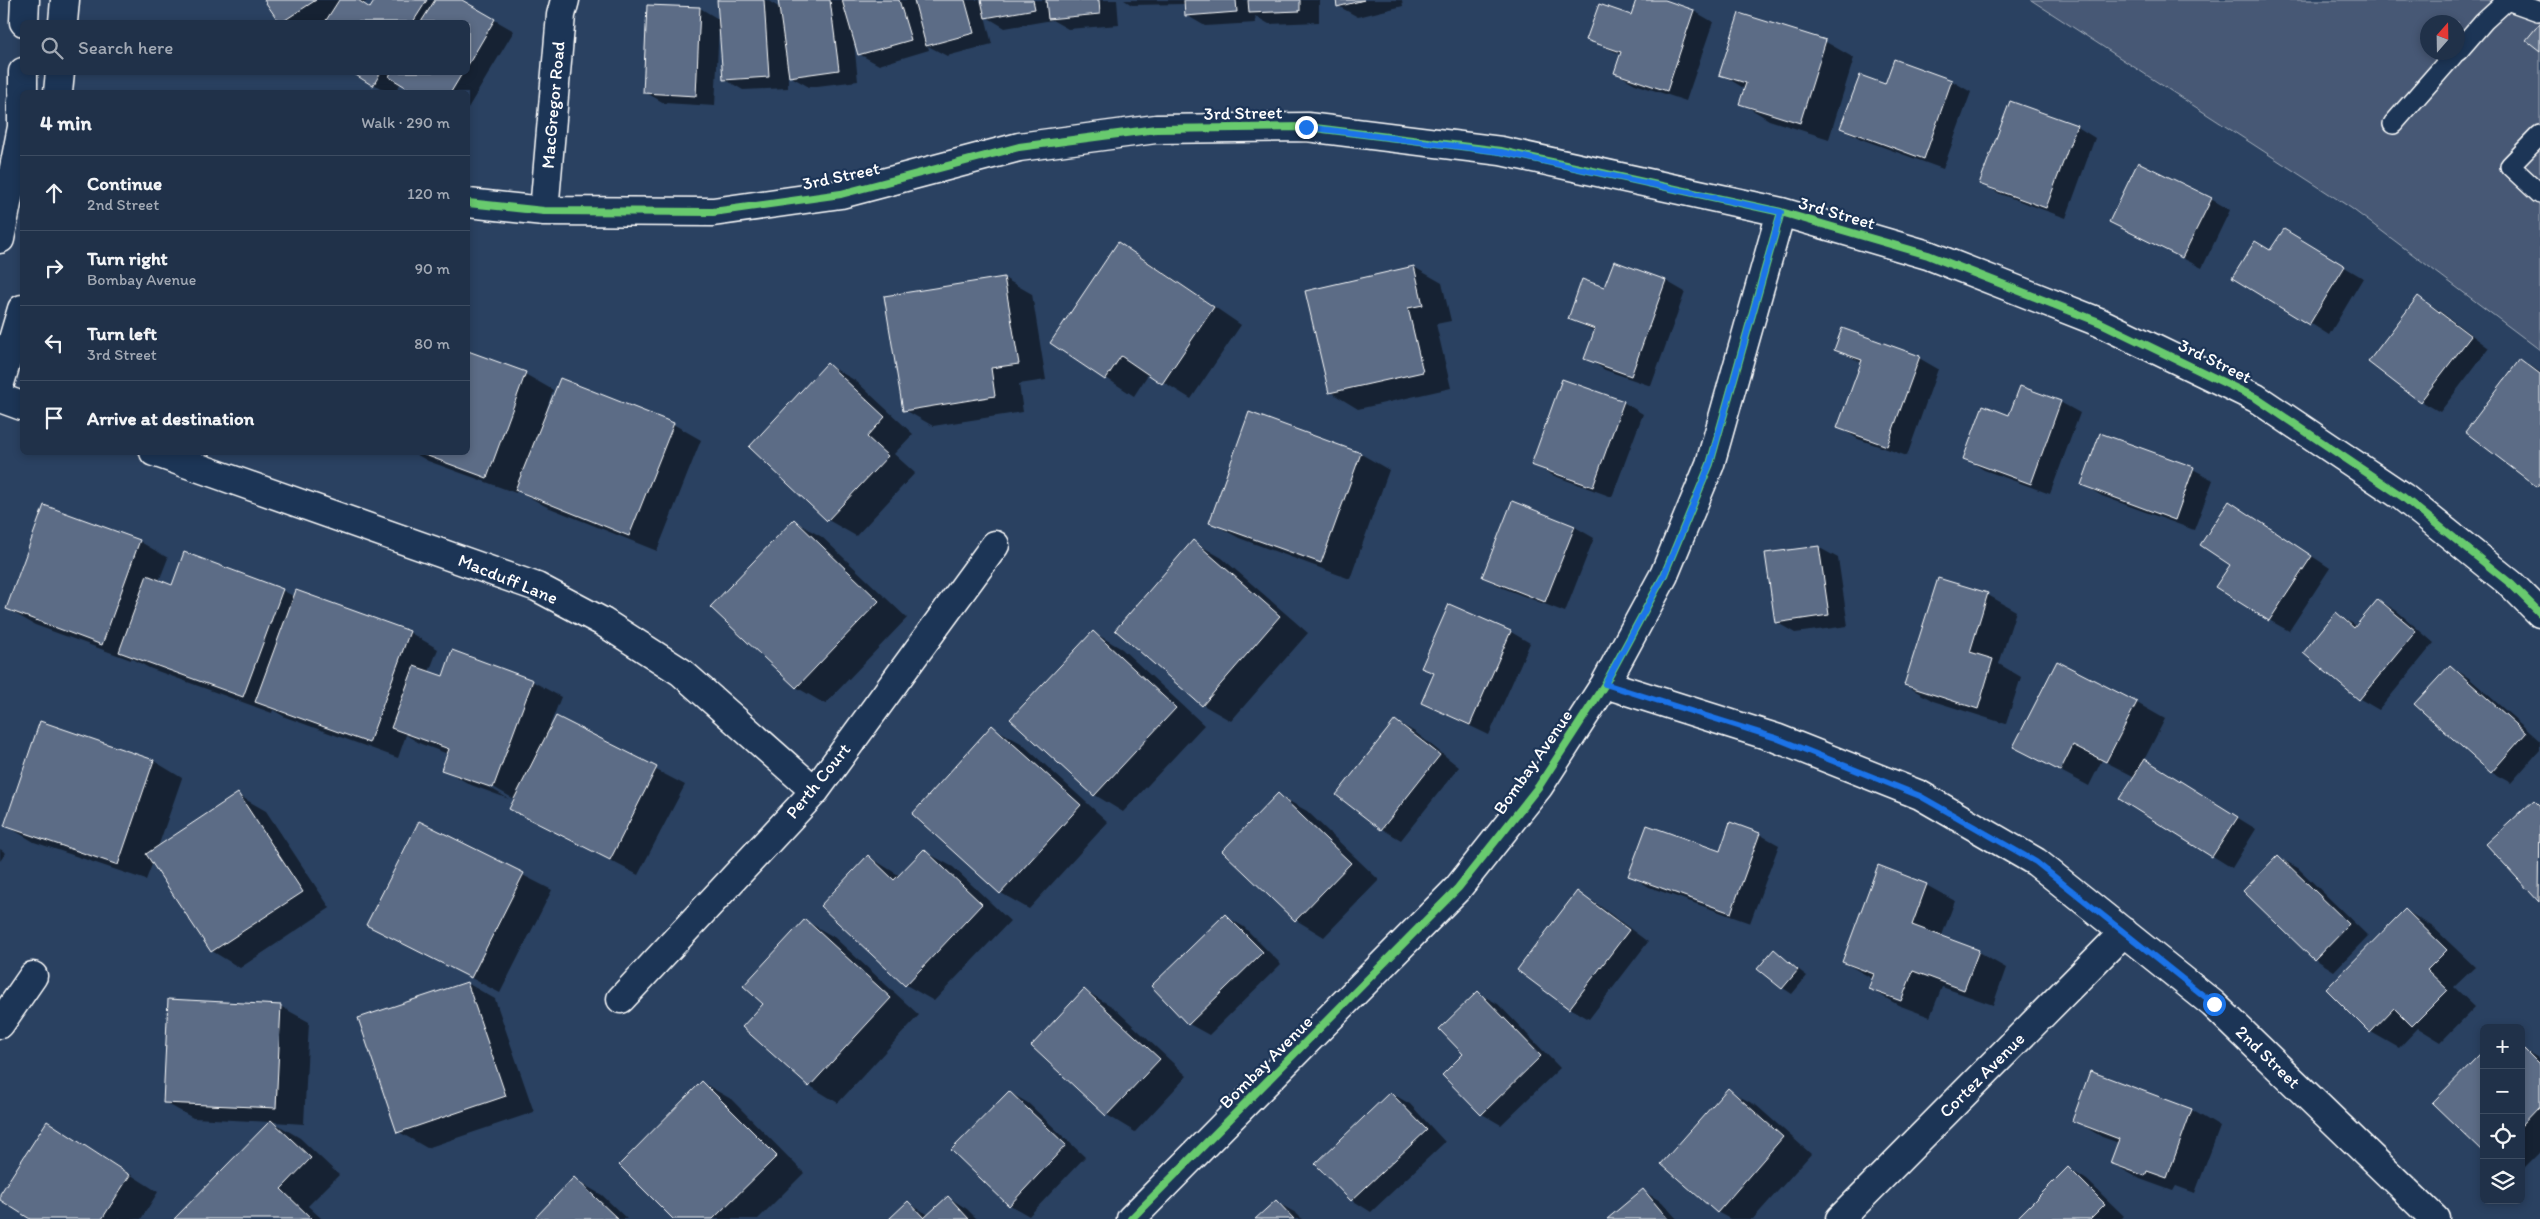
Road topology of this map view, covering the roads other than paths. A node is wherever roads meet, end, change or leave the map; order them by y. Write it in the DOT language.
graph roads {
  1 [pos="25,0"];
  2 [pos="65,0"];
  3 [pos="565,0"];
  4 [pos="2507,0"];
  5 [pos="2538,11"];
  6 [pos="24,20"];
  7 [pos="63,20"];
  8 [pos="2465,43"];
  9 [pos="2450,60"];
  10 [pos="23,75"];
  11 [pos="60,75"];
  12 [pos="23,90"];
  13 [pos="58,90"];
  14 [pos="2394,124"];
  15 [pos="2540,135"];
  16 [pos="20,137"];
  17 [pos="2540,194"];
  18 [pos="470,203"];
  19 [pos="544,211"];
  20 [pos="1781,212"];
  21 [pos="0,239"];
  22 [pos="20,316"];
  23 [pos="0,383"];
  24 [pos="0,398"];
  25 [pos="20,405"];
  26 [pos="162,455"];
  27 [pos="995,546"];
  28 [pos="2540,613"];
  29 [pos="1605,684"];
  30 [pos="814,790"];
  31 [pos="2124,932"];
  32 [pos="33,976"];
  33 [pos="621,999"];
  34 [pos="0,1024"];
  35 [pos="1132,1219"];
  36 [pos="1840,1219"];
  37 [pos="2435,1219"];
  1 -- 6 [label="street"];
  2 -- 7 [label="street"];
  3 -- 19 [label="street, MacGregor Road"];
  4 -- 5 [label="lane"];
  4 -- 8 [label="lane"];
  9 -- 14 [label="lane"];
  10 -- 12 [label="street"];
  11 -- 13 [label="street"];
  15 -- 17 [label="lane"];
  16 -- 21 [label="street"];
  18 -- 19 [label="street, 3rd Street"];
  19 -- 20 [label="street, 3rd Street"];
  20 -- 28 [label="street, 3rd Street"];
  20 -- 29 [label="street, Bombay Avenue"];
  22 -- 23 [label="street"];
  24 -- 25 [label="street"];
  26 -- 30 [label="street, Macduff Lane"];
  27 -- 30 [label="street, Perth Court"];
  29 -- 31 [label="street, 2nd Street"];
  29 -- 35 [label="street, Bombay Avenue"];
  30 -- 33 [label="street, Perth Court"];
  31 -- 36 [label="street, Cortez Avenue"];
  31 -- 37 [label="street, 2nd Street"];
  32 -- 34 [label="street"];
}
